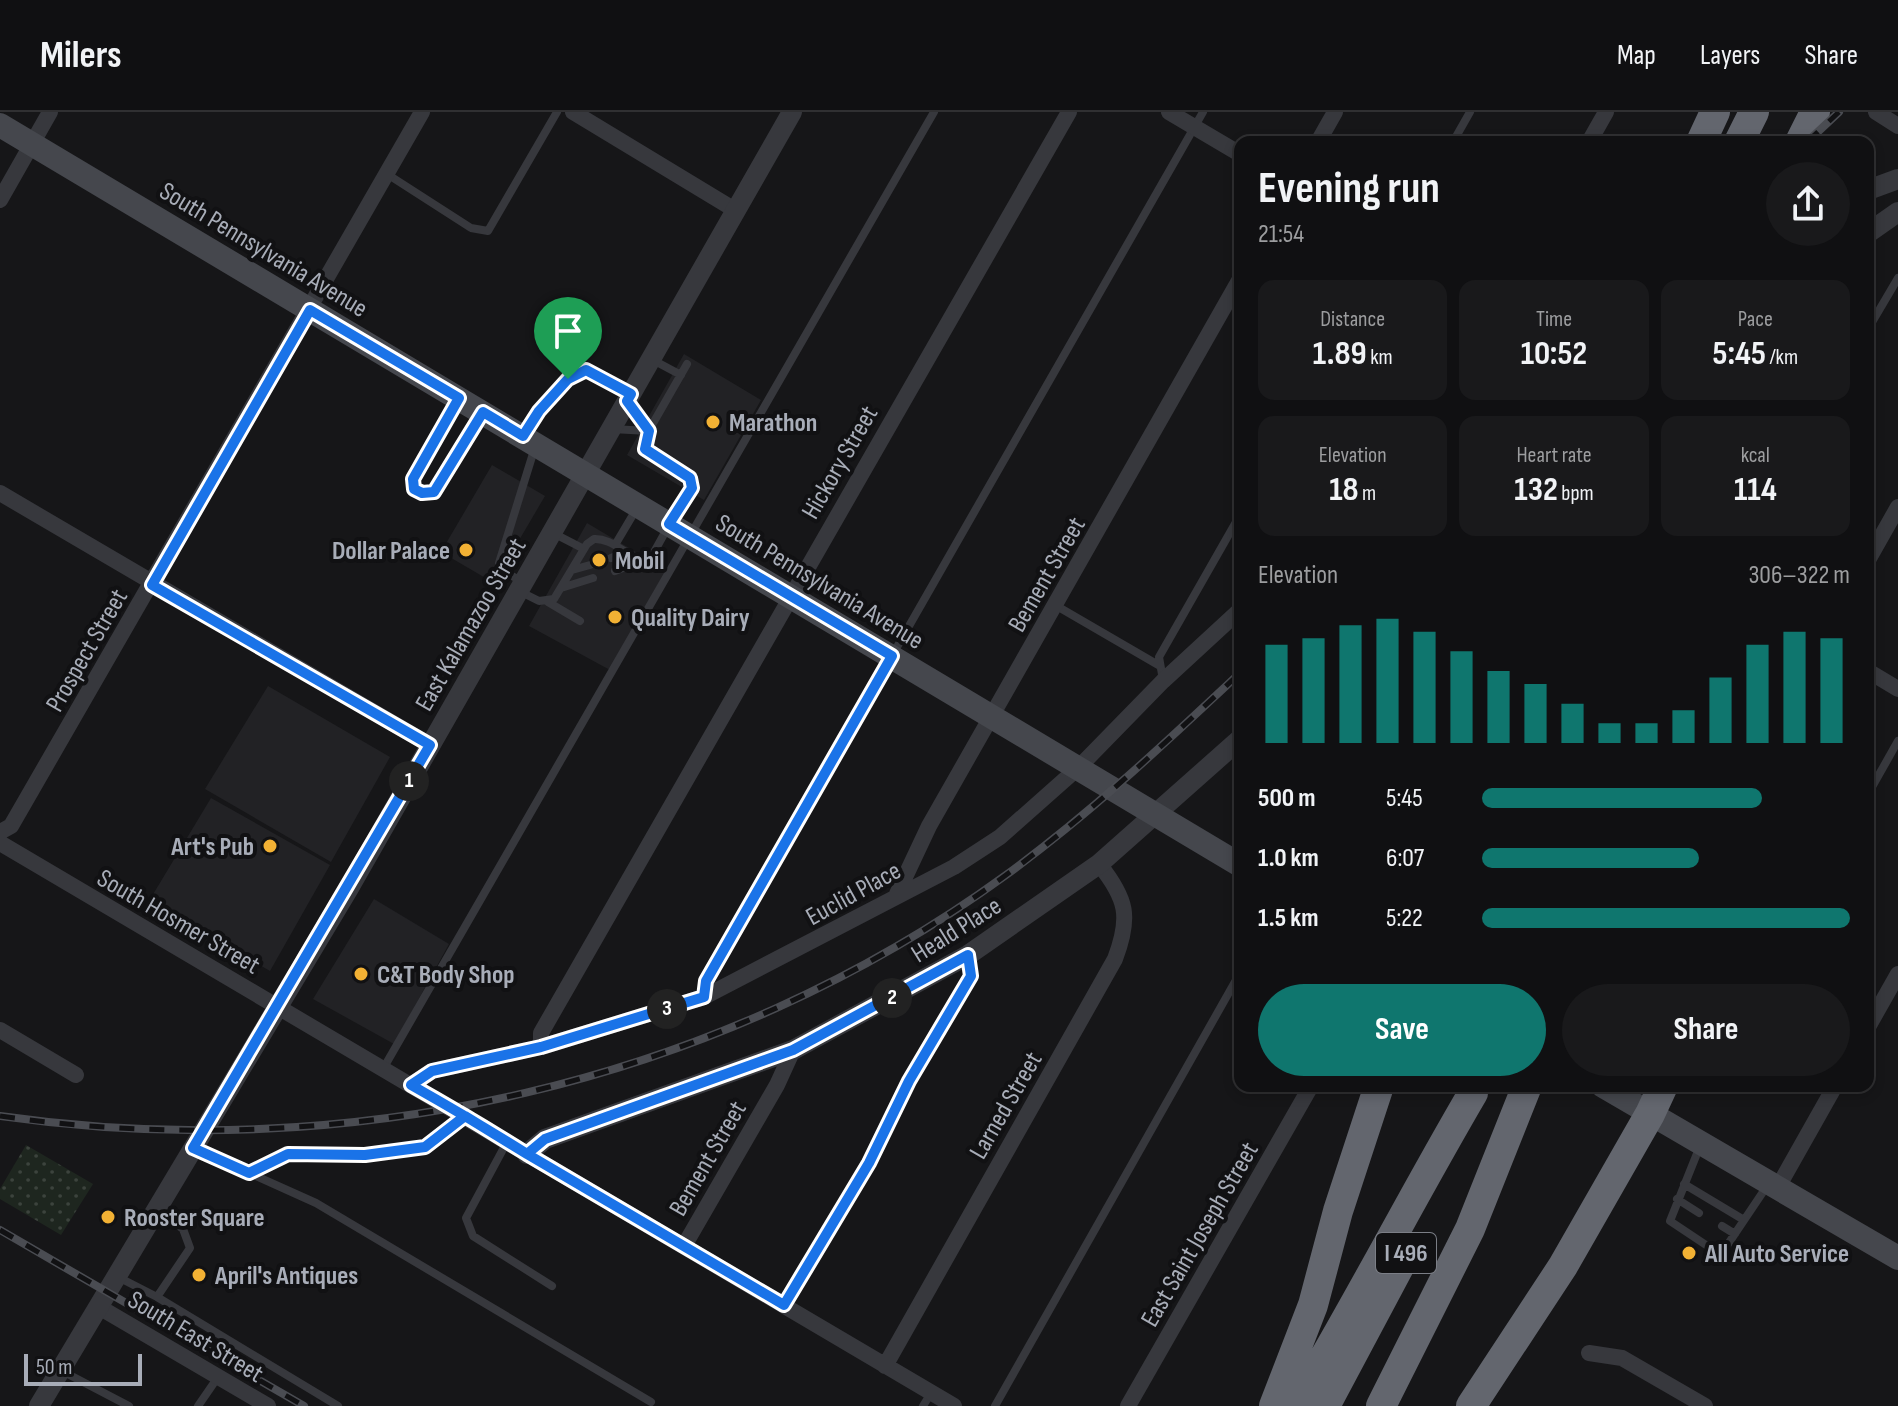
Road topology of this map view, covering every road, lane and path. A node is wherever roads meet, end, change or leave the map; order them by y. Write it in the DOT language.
graph roads {
  1 [pos="50,112"];
  2 [pos="422,112"];
  3 [pos="557,112"];
  4 [pos="573,112"];
  5 [pos="792,112"];
  6 [pos="934,112"];
  7 [pos="1069,112"];
  8 [pos="1169,112"];
  9 [pos="1335,112"];
  10 [pos="1470,112"];
  11 [pos="1606,112"];
  12 [pos="1715,112"];
  13 [pos="1754,112"];
  14 [pos="1815,112"];
  15 [pos="1831,112"];
  16 [pos="1876,112"];
  17 [pos="1199,120"];
  18 [pos="1896,120"];
  19 [pos="0,125"];
  20 [pos="1321,136"];
  21 [pos="1456,136"];
  22 [pos="1592,136"];
  23 [pos="1704,136"];
  24 [pos="1742,136"];
  25 [pos="1803,136"];
  26 [pos="1820,136"];
  27 [pos="32,144"];
  28 [pos="1234,149"];
  29 [pos="387,174"];
  30 [pos="1898,179"];
  31 [pos="1874,188"];
  32 [pos="0,200"];
  33 [pos="735,210"];
  34 [pos="1898,212"];
  35 [pos="1874,229"];
  36 [pos="1898,278"];
  37 [pos="1234,290"];
  38 [pos="310,310"];
  39 [pos="1874,319"];
  40 [pos="651,359"];
  41 [pos="687,364"];
  42 [pos="681,375"];
  43 [pos="629,397"];
  44 [pos="459,398"];
  45 [pos="483,412"];
  46 [pos="611,429"];
  47 [pos="649,431"];
  48 [pos="529,440"];
  49 [pos="586,474"];
  50 [pos="0,493"];
  51 [pos="639,506"];
  52 [pos="1898,507"];
  53 [pos="669,524"];
  54 [pos="1234,526"];
  55 [pos="552,532"];
  56 [pos="692,537"];
  57 [pos="615,545"];
  58 [pos="584,549"];
  59 [pos="1874,549"];
  60 [pos="626,552"];
  61 [pos="611,558"];
  62 [pos="645,559"];
  63 [pos="590,565"];
  64 [pos="572,570"];
  65 [pos="615,571"];
  66 [pos="593,578"];
  67 [pos="152,585"];
  68 [pos="521,587"];
  69 [pos="561,588"];
  70 [pos="790,595"];
  71 [pos="548,602"];
  72 [pos="1055,605"];
  73 [pos="1234,615"];
  74 [pos="580,621"];
  75 [pos="892,656"];
  76 [pos="1162,674"];
  77 [pos="1874,675"];
  78 [pos="1898,689"];
  79 [pos="992,715"];
  80 [pos="1898,741"];
  81 [pos="430,745"];
  82 [pos="1234,745"];
  83 [pos="1079,767"];
  84 [pos="1874,783"];
  85 [pos="1159,814"];
  86 [pos="0,832"];
  87 [pos="0,843"];
  88 [pos="1234,861"];
  89 [pos="1099,864"];
  90 [pos="897,894"];
  91 [pos="968,955"];
  92 [pos="1898,974"];
  93 [pos="1234,984"];
  94 [pos="704,997"];
  95 [pos="278,1007"];
  96 [pos="1874,1016"];
  97 [pos="0,1030"];
  98 [pos="541,1047"];
  99 [pos="793,1050"];
  100 [pos="383,1069"];
  101 [pos="76,1075"];
  102 [pos="411,1085"];
  103 [pos="1308,1092"];
  104 [pos="1377,1092"];
  105 [pos="1473,1092"];
  106 [pos="1473,1092"];
  107 [pos="1525,1092"];
  108 [pos="1613,1092"];
  109 [pos="1660,1092"];
  110 [pos="1831,1092"];
  111 [pos="1650,1114"];
  112 [pos="465,1116"];
  113 [pos="508,1142"];
  114 [pos="1702,1143"];
  115 [pos="193,1148"];
  116 [pos="527,1154"];
  117 [pos="249,1173"];
  118 [pos="1684,1184"];
  119 [pos="1774,1184"];
  120 [pos="1677,1199"];
  121 [pos="157,1210"];
  122 [pos="1338,1211"];
  123 [pos="1699,1213"];
  124 [pos="1744,1220"];
  125 [pos="1722,1226"];
  126 [pos="1735,1234"];
  127 [pos="684,1246"];
  128 [pos="1898,1258"];
  129 [pos="117,1277"];
  130 [pos="552,1286"];
  131 [pos="157,1297"];
  132 [pos="784,1305"];
  133 [pos="99,1307"];
  134 [pos="1589,1353"];
  135 [pos="885,1366"];
  136 [pos="61,1370"];
  137 [pos="218,1377"];
  138 [pos="927,1399"];
  139 [pos="651,1402"];
  140 [pos="39,1406"];
  141 [pos="129,1406"];
  142 [pos="198,1406"];
  143 [pos="268,1406"];
  144 [pos="338,1406"];
  145 [pos="954,1406"];
  146 [pos="995,1406"];
  147 [pos="1128,1406"];
  148 [pos="1254,1406"];
  149 [pos="1274,1406"];
  150 [pos="1296,1406"];
  151 [pos="1325,1406"];
  152 [pos="1381,1406"];
  153 [pos="1471,1406"];
  154 [pos="1705,1406"];
  1 -- 27 [label="street"];
  2 -- 29 [label="street, Prospect Street"];
  3 -- 29 [label="lane"];
  4 -- 33 [label="street"];
  5 -- 33 [label="street, East Kalamazoo Street"];
  6 -- 56 [label="lane"];
  7 -- 70 [label="street, Hickory Street"];
  8 -- 17 [label="street"];
  9 -- 20 [label="street"];
  10 -- 21 [label="lane"];
  11 -- 22 [label="street"];
  12 -- 23 [label="highway"];
  13 -- 24 [label="highway"];
  14 -- 25 [label="highway"];
  15 -- 26 [label="highway"];
  16 -- 18 [label="street"];
  17 -- 28 [label="street"];
  17 -- 75 [label="lane"];
  19 -- 27 [label="main road, South Pennsylvania Avenue"];
  27 -- 32 [label="street"];
  27 -- 38 [label="main road, South Pennsylvania Avenue"];
  29 -- 38 [label="street, Prospect Street"];
  30 -- 31 [label="street"];
  33 -- 40 [label="street, East Kalamazoo Street"];
  34 -- 35 [label="street"];
  36 -- 39 [label="lane"];
  37 -- 72 [label="street, Bement Street"];
  38 -- 44 [label="main road, South Pennsylvania Avenue"];
  38 -- 67 [label="street, Prospect Street"];
  40 -- 42 [label="lane"];
  40 -- 43 [label="street, East Kalamazoo Street"];
  41 -- 42 [label="lane"];
  42 -- 47 [label="lane"];
  43 -- 46 [label="street, East Kalamazoo Street"];
  43 -- 47 [label="lane"];
  43 -- 48 [label="lane"];
  44 -- 45 [label="main road, South Pennsylvania Avenue"];
  44 -- 45 [label="lane"];
  45 -- 48 [label="main road, South Pennsylvania Avenue"];
  46 -- 47 [label="lane"];
  46 -- 49 [label="street, East Kalamazoo Street"];
  47 -- 53 [label="lane"];
  48 -- 49 [label="main road, South Pennsylvania Avenue"];
  48 -- 68 [label="lane"];
  49 -- 51 [label="main road, South Pennsylvania Avenue"];
  49 -- 55 [label="street, East Kalamazoo Street"];
  50 -- 67 [label="street"];
  51 -- 53 [label="main road, South Pennsylvania Avenue"];
  51 -- 57 [label="lane"];
  52 -- 59 [label="street"];
  53 -- 56 [label="main road, South Pennsylvania Avenue"];
  53 -- 62 [label="lane"];
  54 -- 76 [label="lane"];
  55 -- 58 [label="lane"];
  55 -- 68 [label="street, East Kalamazoo Street"];
  56 -- 70 [label="main road, South Pennsylvania Avenue"];
  56 -- 100 [label="lane"];
  57 -- 58 [label="lane"];
  57 -- 60 [label="lane"];
  58 -- 64 [label="lane"];
  60 -- 61 [label="lane"];
  60 -- 62 [label="lane"];
  62 -- 65 [label="lane"];
  63 -- 64 [label="lane"];
  64 -- 69 [label="lane"];
  66 -- 69 [label="lane"];
  67 -- 81 [label="street"];
  67 -- 86 [label="street, Prospect Street"];
  68 -- 71 [label="lane"];
  68 -- 81 [label="street, East Kalamazoo Street"];
  69 -- 71 [label="lane"];
  70 -- 75 [label="main road, South Pennsylvania Avenue"];
  70 -- 98 [label="street, Hickory Street"];
  71 -- 74 [label="lane"];
  72 -- 76 [label="lane"];
  72 -- 79 [label="street, Bement Street"];
  73 -- 76 [label="street, Euclid Place"];
  75 -- 79 [label="main road, South Pennsylvania Avenue"];
  75 -- 94 [label="lane"];
  76 -- 83 [label="street, Euclid Place"];
  77 -- 78 [label="street"];
  79 -- 83 [label="main road, South Pennsylvania Avenue"];
  79 -- 90 [label="street, Bement Street"];
  80 -- 84 [label="lane"];
  81 -- 95 [label="street, East Kalamazoo Street"];
  82 -- 85 [label="street, Heald Place"];
  83 -- 85 [label="main road, South Pennsylvania Avenue"];
  83 -- 90 [label="street, Euclid Place"];
  85 -- 88 [label="main road, South Pennsylvania Avenue"];
  85 -- 89 [label="street, Heald Place"];
  87 -- 95 [label="street, South Hosmer Street"];
  89 -- 91 [label="street, Heald Place"];
  89 -- 135 [label="street, Larned Street"];
  90 -- 94 [label="street, Euclid Place"];
  91 -- 99 [label="street, Heald Place"];
  91 -- 132 [label="lane"];
  92 -- 96 [label="street"];
  93 -- 146 [label="lane"];
  94 -- 98 [label="street, Euclid Place"];
  95 -- 100 [label="street, South Hosmer Street"];
  95 -- 115 [label="street, East Kalamazoo Street"];
  97 -- 101 [label="street"];
  98 -- 102 [label="street, Euclid Place"];
  99 -- 116 [label="street, Heald Place"];
  99 -- 127 [label="street, Bement Street"];
  100 -- 102 [label="street, South Hosmer Street"];
  102 -- 112 [label="street, South Hosmer Street"];
  103 -- 147 [label="street, East Saint Joseph Street"];
  104 -- 122 [label="highway"];
  105 -- 150 [label="highway"];
  106 -- 151 [label="highway, I 496"];
  107 -- 152 [label="highway, I 496"];
  108 -- 111 [label="main road"];
  109 -- 111 [label="highway"];
  110 -- 119 [label="street"];
  111 -- 114 [label="main road"];
  111 -- 153 [label="highway"];
  112 -- 113 [label="street, South Hosmer Street"];
  112 -- 117 [label="lane"];
  113 -- 116 [label="street, South Hosmer Street"];
  113 -- 130 [label="lane"];
  114 -- 118 [label="lane"];
  114 -- 119 [label="main road"];
  115 -- 117 [label="lane"];
  115 -- 121 [label="street, East Kalamazoo Street"];
  116 -- 127 [label="street, South Hosmer Street"];
  117 -- 139 [label="lane"];
  118 -- 120 [label="lane"];
  118 -- 124 [label="lane"];
  119 -- 124 [label="lane"];
  119 -- 128 [label="main road"];
  120 -- 123 [label="lane"];
  120 -- 126 [label="lane"];
  121 -- 129 [label="street, East Kalamazoo Street"];
  121 -- 131 [label="lane"];
  122 -- 148 [label="highway"];
  122 -- 149 [label="highway"];
  124 -- 126 [label="lane"];
  125 -- 126 [label="lane"];
  127 -- 132 [label="street, South Hosmer Street"];
  129 -- 131 [label="lane"];
  129 -- 133 [label="street, East Kalamazoo Street"];
  131 -- 144 [label="lane"];
  132 -- 135 [label="street, South Hosmer Street"];
  133 -- 136 [label="street, East Kalamazoo Street"];
  133 -- 137 [label="street, South East Street"];
  134 -- 154 [label="street"];
  135 -- 138 [label="street, South Hosmer Street"];
  136 -- 140 [label="street, East Kalamazoo Street"];
  136 -- 141 [label="lane"];
  137 -- 142 [label="lane"];
  137 -- 143 [label="street, South East Street"];
  138 -- 145 [label="street, South Hosmer Street"];
}
